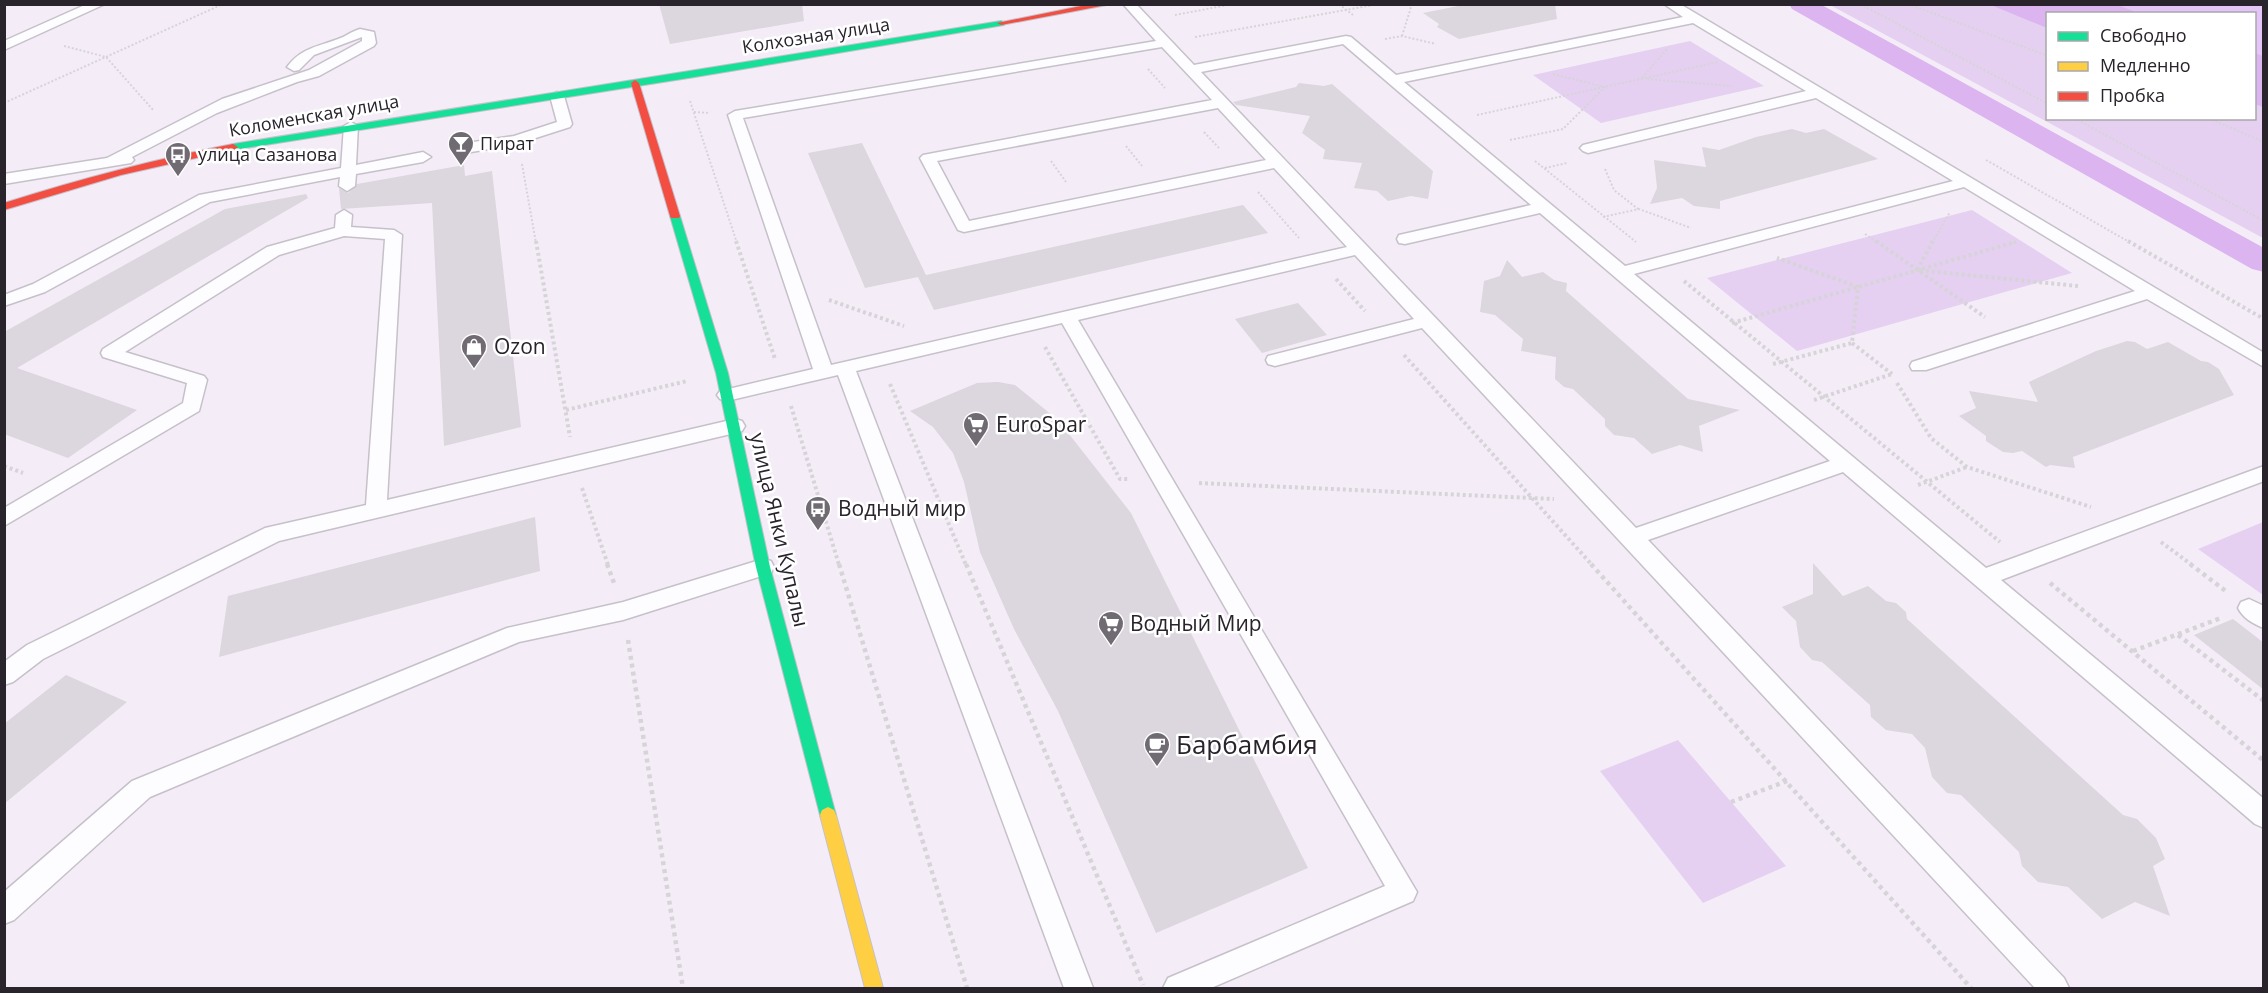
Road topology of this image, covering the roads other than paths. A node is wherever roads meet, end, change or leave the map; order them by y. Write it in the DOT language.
graph roads {
  1 [pos="99,4"];
  2 [pos="1108,4"];
  3 [pos="1129,4"];
  4 [pos="1670,4"];
  5 [pos="1694,19"];
  6 [pos="4,32"];
  7 [pos="26,37"];
  8 [pos="1165,43"];
  9 [pos="4,46"];
  10 [pos="1191,70"];
  11 [pos="1394,80"];
  12 [pos="635,83"];
  13 [pos="1817,93"];
  14 [pos="557,96"];
  15 [pos="1221,103"];
  16 [pos="214,109"];
  17 [pos="351,126"];
  18 [pos="1588,148"];
  19 [pos="460,150"];
  20 [pos="181,157"];
  21 [pos="423,157"];
  22 [pos="113,161"];
  23 [pos="1278,162"];
  24 [pos="4,179"];
  25 [pos="347,179"];
  26 [pos="1966,182"];
  27 [pos="4,207"];
  28 [pos="1544,207"];
  29 [pos="1406,239"];
  30 [pos="1359,249"];
  31 [pos="1621,272"];
  32 [pos="2150,292"];
  33 [pos="4,301"];
  34 [pos="1067,317"];
  35 [pos="1426,321"];
  36 [pos="1275,360"];
  37 [pos="2264,361"];
  38 [pos="1919,366"];
  39 [pos="834,371"];
  40 [pos="728,395"];
  41 [pos="735,426"];
  42 [pos="1846,463"];
  43 [pos="2264,473"];
  44 [pos="376,510"];
  45 [pos="4,518"];
  46 [pos="1631,538"];
  47 [pos="763,567"];
  48 [pos="1982,578"];
  49 [pos="4,675"];
  50 [pos="2264,816"];
  51 [pos="4,911"];
  52 [pos="874,988"];
  53 [pos="1078,988"];
  54 [pos="1178,988"];
  55 [pos="2054,988"];
  1 -- 7 [label="lane"];
  2 -- 12 [label="main road, Колхозная улица"];
  3 -- 8 [label="lane"];
  4 -- 5 [label="lane"];
  5 -- 11 [label="lane"];
  5 -- 13 [label="lane"];
  6 -- 7 [label="lane"];
  7 -- 9 [label="lane"];
  8 -- 10 [label="lane"];
  8 -- 39 [label="lane"];
  10 -- 11 [label="lane"];
  10 -- 15 [label="lane"];
  11 -- 28 [label="lane"];
  12 -- 14 [label="main road, Коломенская улица"];
  12 -- 40 [label="main road, улица Янки Купалы"];
  13 -- 18 [label="lane"];
  13 -- 26 [label="lane"];
  14 -- 17 [label="main road, Коломенская улица"];
  14 -- 19 [label="lane"];
  15 -- 23 [label="lane"];
  15 -- 23 [label="lane"];
  16 -- 16 [label="lane"];
  16 -- 22 [label="lane"];
  17 -- 20 [label="main road, Коломенская улица"];
  17 -- 25 [label="lane"];
  20 -- 22 [label="lane"];
  20 -- 27 [label="main road, Коломенская улица"];
  21 -- 25 [label="lane"];
  22 -- 24 [label="lane"];
  23 -- 30 [label="lane"];
  25 -- 33 [label="lane"];
  26 -- 31 [label="lane"];
  26 -- 32 [label="lane"];
  28 -- 29 [label="lane"];
  28 -- 31 [label="lane"];
  30 -- 34 [label="lane"];
  30 -- 35 [label="lane"];
  31 -- 42 [label="lane"];
  32 -- 37 [label="lane"];
  32 -- 38 [label="lane"];
  34 -- 39 [label="lane"];
  34 -- 54 [label="lane"];
  35 -- 36 [label="lane"];
  35 -- 46 [label="lane"];
  39 -- 40 [label="lane"];
  39 -- 53 [label="lane"];
  40 -- 41 [label="main road, улица Янки Купалы"];
  41 -- 44 [label="lane"];
  41 -- 47 [label="main road, улица Янки Купалы"];
  42 -- 46 [label="lane"];
  42 -- 48 [label="lane"];
  43 -- 48 [label="lane"];
  44 -- 45 [label="lane"];
  44 -- 49 [label="lane"];
  46 -- 55 [label="lane"];
  47 -- 51 [label="lane"];
  47 -- 52 [label="main road, улица Янки Купалы"];
  48 -- 50 [label="lane"];
}
